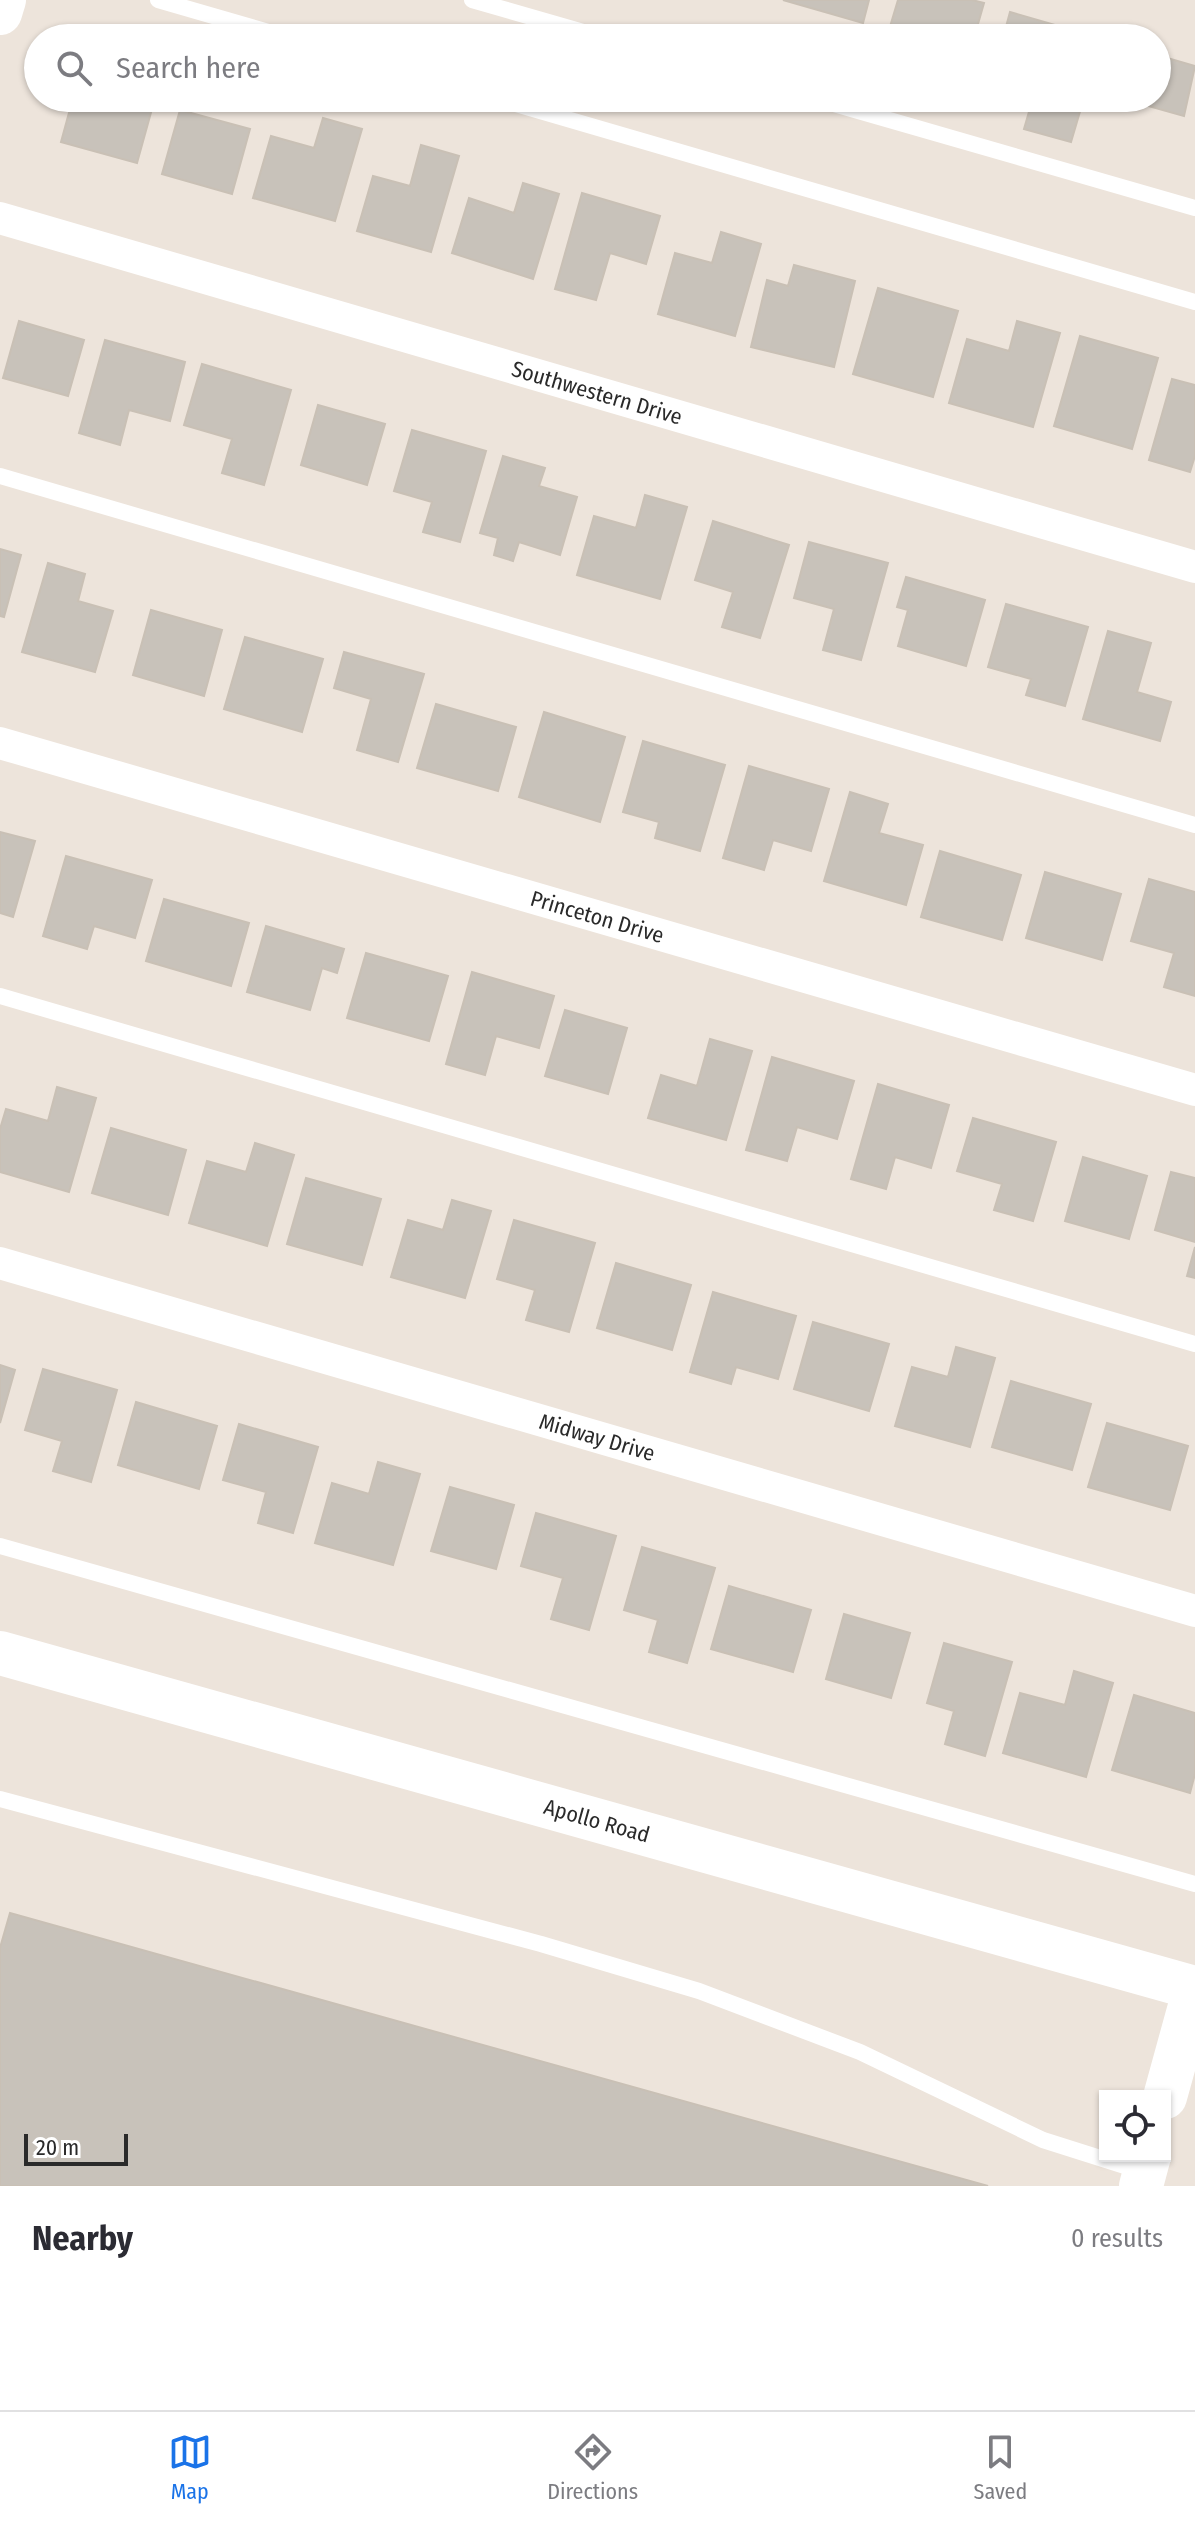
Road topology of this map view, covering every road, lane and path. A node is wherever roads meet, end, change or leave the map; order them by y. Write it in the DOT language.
graph roads {
  1 [pos="4,0"];
  2 [pos="158,0"];
  3 [pos="472,0"];
  4 [pos="0,13"];
  5 [pos="241,24"];
  6 [pos="555,24"];
  7 [pos="543,112"];
  8 [pos="862,112"];
  9 [pos="1195,208"];
  10 [pos="0,218"];
  11 [pos="1195,302"];
  12 [pos="0,476"];
  13 [pos="1195,567"];
  14 [pos="0,743"];
  15 [pos="1195,825"];
  16 [pos="0,996"];
  17 [pos="1195,1090"];
  18 [pos="0,1263"];
  19 [pos="1195,1344"];
  20 [pos="0,1546"];
  21 [pos="1195,1611"];
  22 [pos="0,1653"];
  23 [pos="0,1799"];
  24 [pos="1195,1884"];
  25 [pos="1195,1988"];
  26 [pos="1167,2090"];
  27 [pos="1145,2171"];
  1 -- 4 [label="street"];
  2 -- 5 [label="lane"];
  3 -- 6 [label="lane"];
  7 -- 11 [label="lane"];
  8 -- 9 [label="lane"];
  10 -- 13 [label="street, Southwestern Drive"];
  12 -- 15 [label="lane"];
  14 -- 17 [label="street, Princeton Drive"];
  16 -- 19 [label="lane"];
  18 -- 21 [label="street, Midway Drive"];
  20 -- 24 [label="lane"];
  22 -- 25 [label="street, Apollo Road"];
  23 -- 27 [label="lane"];
  25 -- 26 [label="street"];
}
